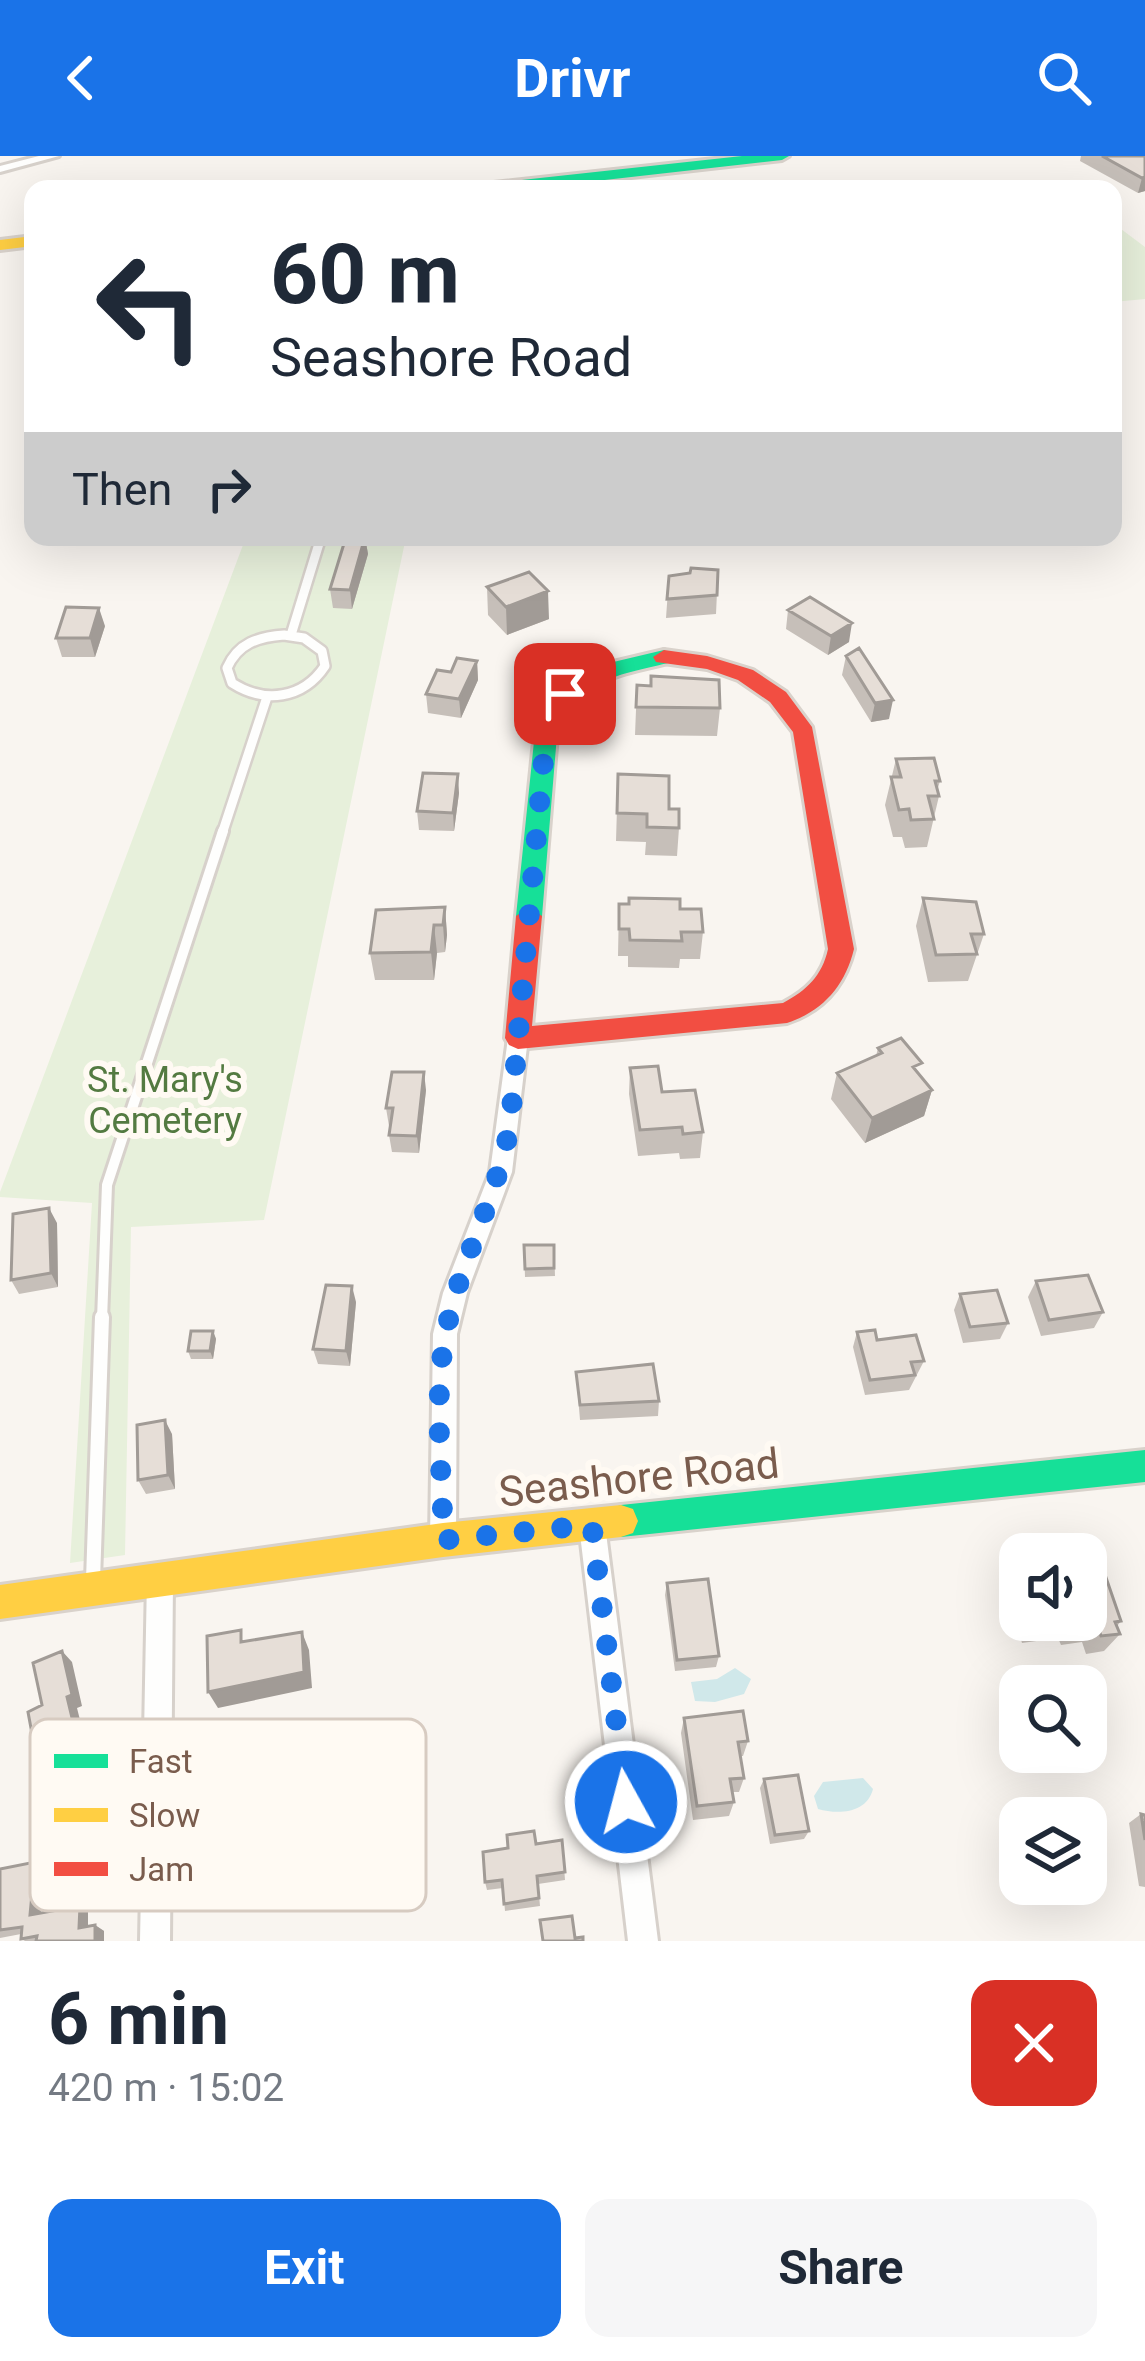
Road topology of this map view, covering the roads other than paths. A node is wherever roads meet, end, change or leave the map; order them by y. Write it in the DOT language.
graph roads {
  1 [pos="53,156"];
  2 [pos="782,156"];
  3 [pos="0,169"];
  4 [pos="565,180"];
  5 [pos="318,546"];
  6 [pos="291,635"];
  7 [pos="267,697"];
  8 [pos="518,1038"];
  9 [pos="1145,1466"];
  10 [pos="592,1525"];
  11 [pos="443,1540"];
  12 [pos="160,1579"];
  13 [pos="93,1588"];
  14 [pos="0,1602"];
  15 [pos="158,1719"];
  16 [pos="155,1911"];
  17 [pos="155,1941"];
  18 [pos="644,1941"];
  1 -- 3 [label="street"];
  2 -- 4 [label="street"];
  5 -- 6 [label="lane"];
  6 -- 7 [label="lane"];
  6 -- 7 [label="lane"];
  7 -- 13 [label="lane"];
  8 -- 8 [label="street"];
  8 -- 11 [label="street"];
  9 -- 10 [label="street, Seashore Road"];
  10 -- 11 [label="street, Seashore Road"];
  10 -- 18 [label="street"];
  11 -- 12 [label="street, Seashore Road"];
  12 -- 13 [label="street, Seashore Road"];
  12 -- 15 [label="street"];
  13 -- 14 [label="street, Seashore Road"];
  16 -- 17 [label="street"];
}
